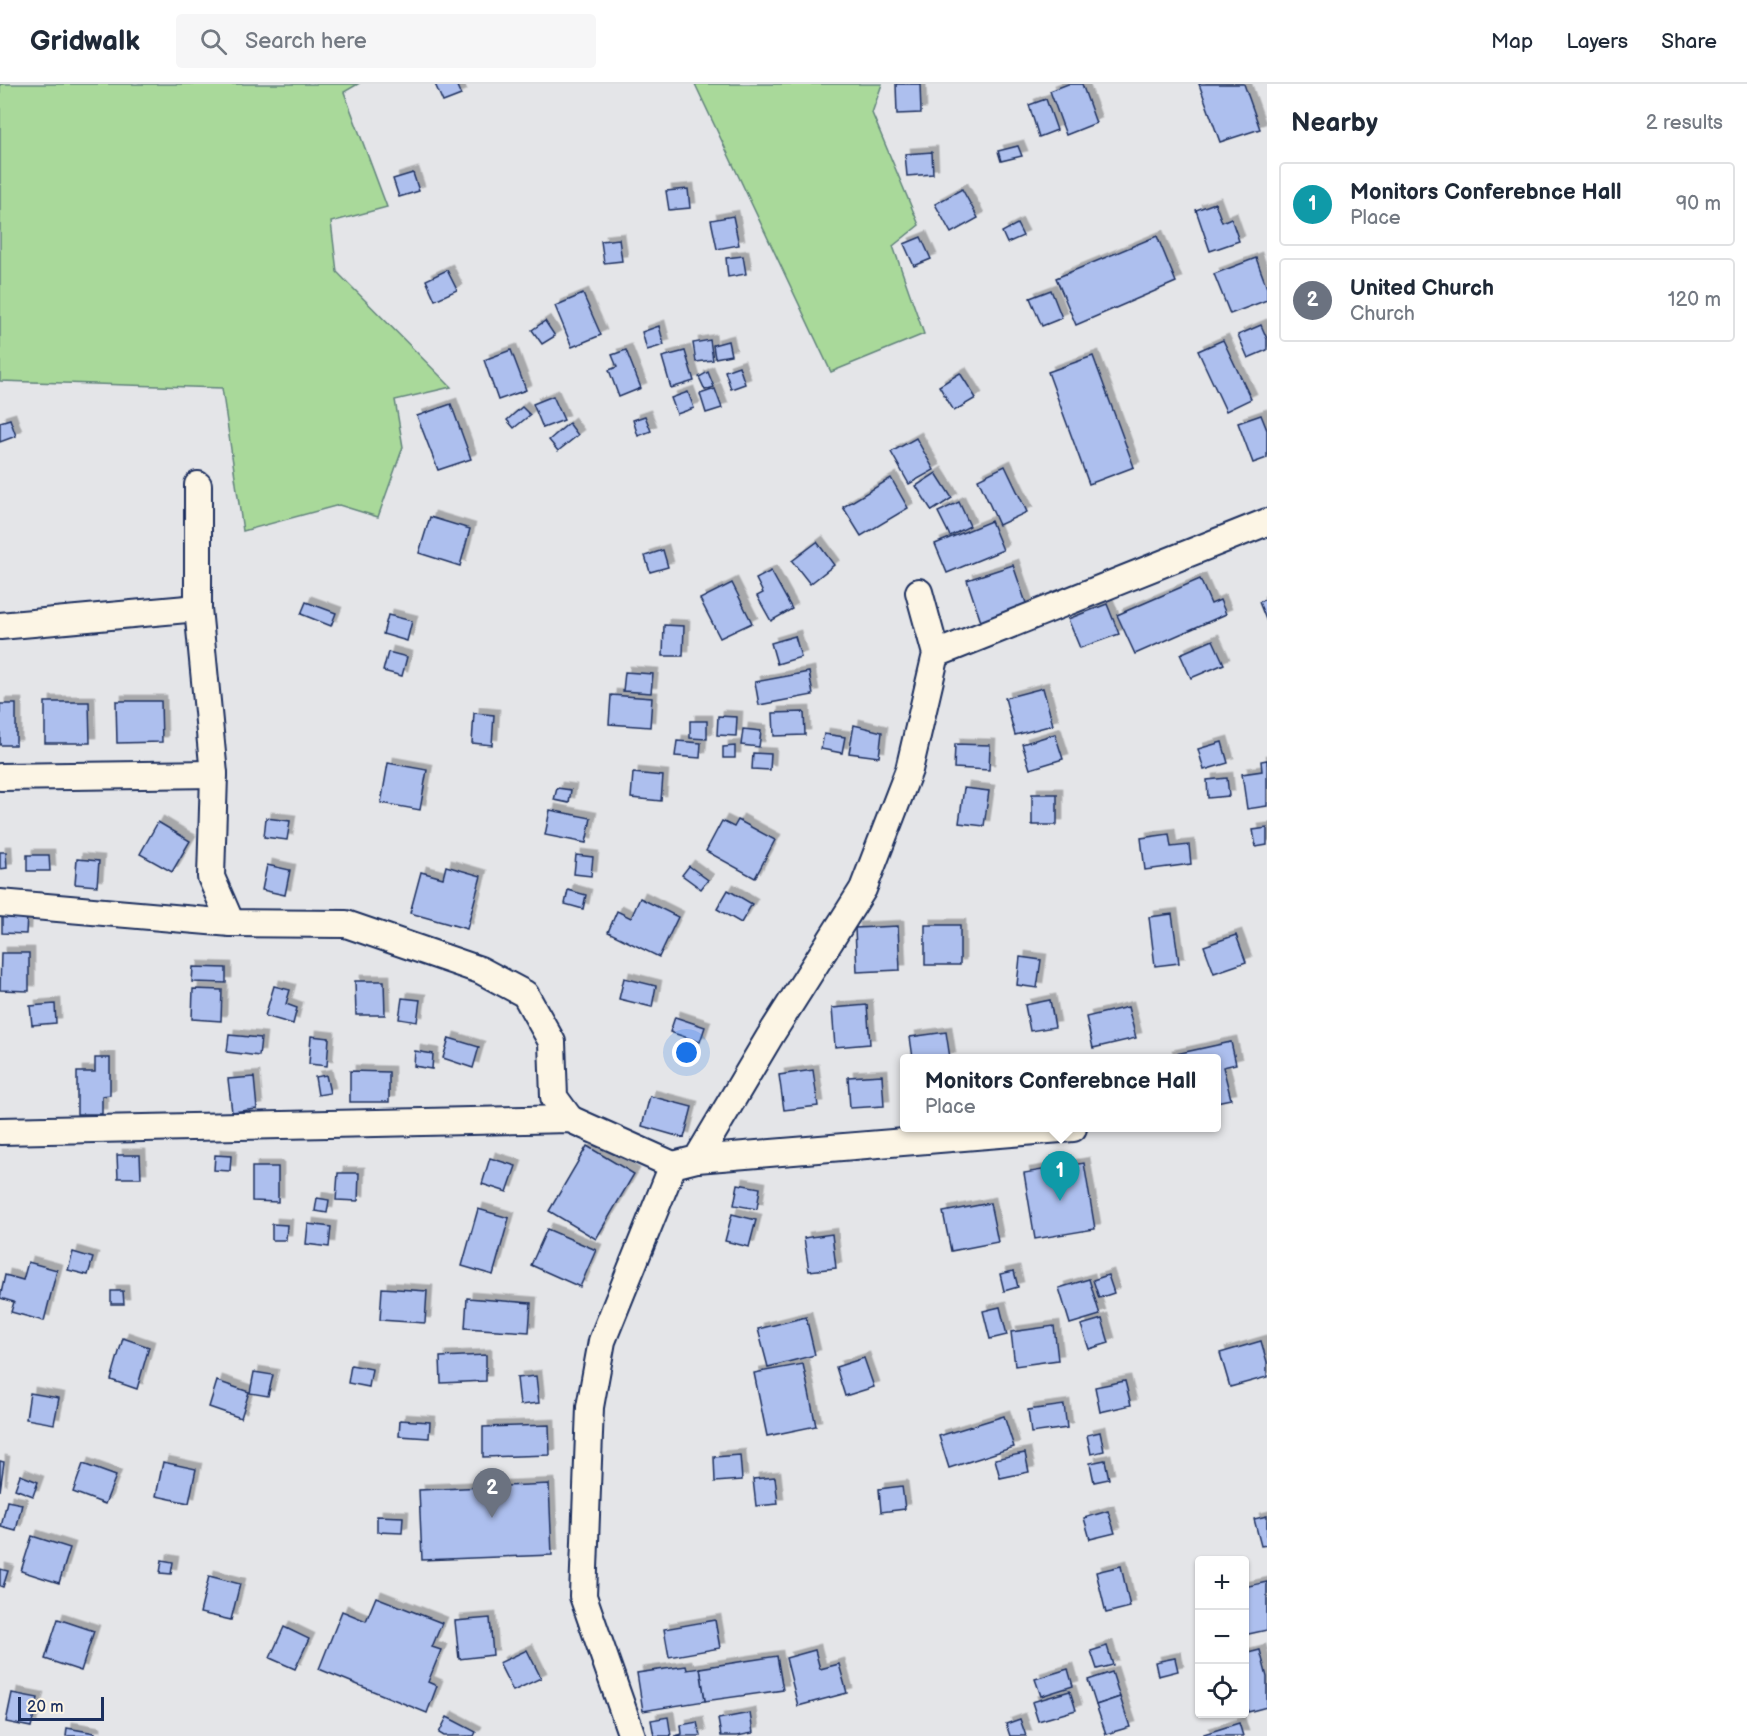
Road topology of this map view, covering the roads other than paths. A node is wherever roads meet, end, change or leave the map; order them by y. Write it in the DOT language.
graph roads {
  1 [pos="198,485"];
  2 [pos="1267,522"];
  3 [pos="919,592"];
  4 [pos="198,608"];
  5 [pos="0,626"];
  6 [pos="936,654"];
  7 [pos="214,774"];
  8 [pos="0,777"];
  9 [pos="0,903"];
  10 [pos="231,923"];
  11 [pos="570,1119"];
  12 [pos="0,1131"];
  13 [pos="1025,1132"];
  14 [pos="698,1159"];
  15 [pos="673,1165"];
  16 [pos="632,1736"];
  1 -- 4 [label="street"];
  2 -- 6 [label="street"];
  3 -- 6 [label="street"];
  4 -- 5 [label="street"];
  4 -- 7 [label="street"];
  6 -- 14 [label="street"];
  7 -- 8 [label="street"];
  7 -- 10 [label="street"];
  9 -- 10 [label="street"];
  10 -- 11 [label="street"];
  11 -- 12 [label="street"];
  11 -- 15 [label="street"];
  13 -- 14 [label="street"];
  14 -- 15 [label="street"];
  15 -- 16 [label="street"];
}
